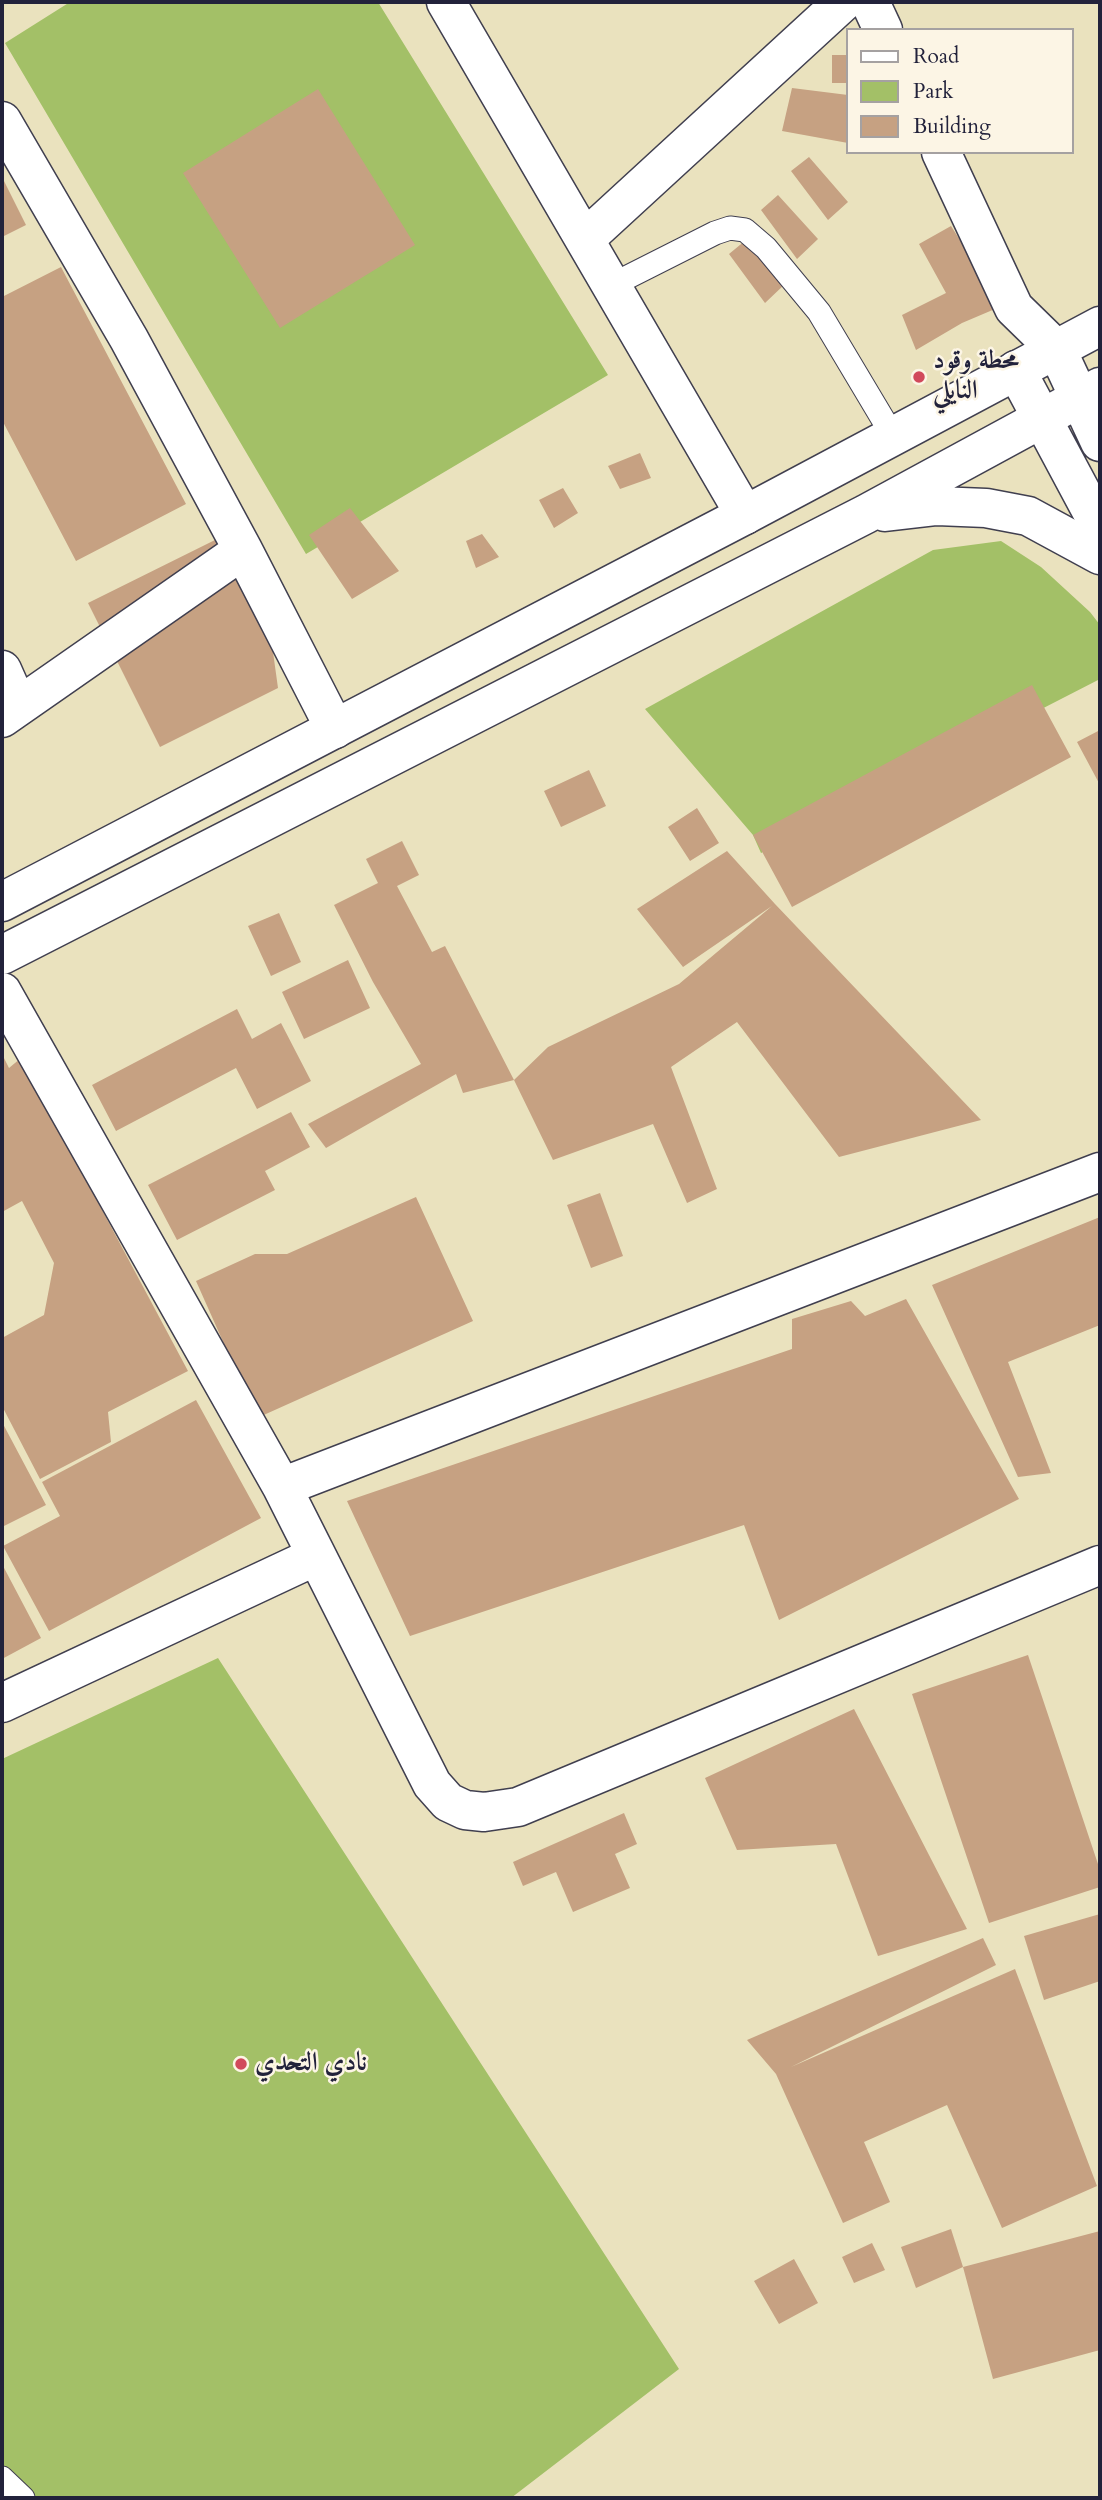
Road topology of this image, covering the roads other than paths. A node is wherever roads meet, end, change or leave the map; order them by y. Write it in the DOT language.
graph roads {
  1 [pos="843,2"];
  2 [pos="870,2"];
  3 [pos="457,6"];
  4 [pos="882,28"];
  5 [pos="2,121"];
  6 [pos="942,154"];
  7 [pos="586,239"];
  8 [pos="612,285"];
  9 [pos="1014,308"];
  10 [pos="1100,326"];
  11 [pos="1056,350"];
  12 [pos="1016,370"];
  13 [pos="1090,393"];
  14 [pos="1042,419"];
  15 [pos="893,436"];
  16 [pos="1100,442"];
  17 [pos="866,514"];
  18 [pos="745,515"];
  19 [pos="1100,527"];
  20 [pos="243,550"];
  21 [pos="1100,555"];
  22 [pos="2,670"];
  23 [pos="10,712"];
  24 [pos="335,729"];
  25 [pos="2,902"];
  26 [pos="2,955"];
  27 [pos="2,992"];
  28 [pos="1100,1172"];
  29 [pos="282,1487"];
  30 [pos="316,1556"];
  31 [pos="1100,1565"];
  32 [pos="2,1703"];
  33 [pos="2,2478"];
  34 [pos="23,2498"];
  1 -- 7 [label="street"];
  2 -- 4 [label="street"];
  3 -- 7 [label="street"];
  5 -- 20 [label="street"];
  6 -- 9 [label="street"];
  7 -- 8 [label="street"];
  8 -- 15 [label="lane"];
  8 -- 18 [label="street"];
  9 -- 11 [label="street"];
  9 -- 12 [label="street"];
  10 -- 11 [label="street"];
  11 -- 12 [label="street"];
  11 -- 13 [label="street"];
  12 -- 14 [label="street"];
  12 -- 15 [label="street"];
  13 -- 14 [label="street"];
  13 -- 16 [label="street"];
  14 -- 17 [label="street"];
  14 -- 19 [label="street"];
  15 -- 18 [label="street"];
  17 -- 21 [label="street"];
  17 -- 26 [label="street"];
  18 -- 24 [label="street"];
  20 -- 23 [label="street"];
  20 -- 24 [label="street"];
  22 -- 23 [label="street"];
  24 -- 25 [label="street"];
  27 -- 29 [label="street"];
  28 -- 29 [label="street"];
  29 -- 30 [label="street"];
  30 -- 31 [label="street"];
  30 -- 32 [label="street"];
  33 -- 34 [label="lane"];
}
